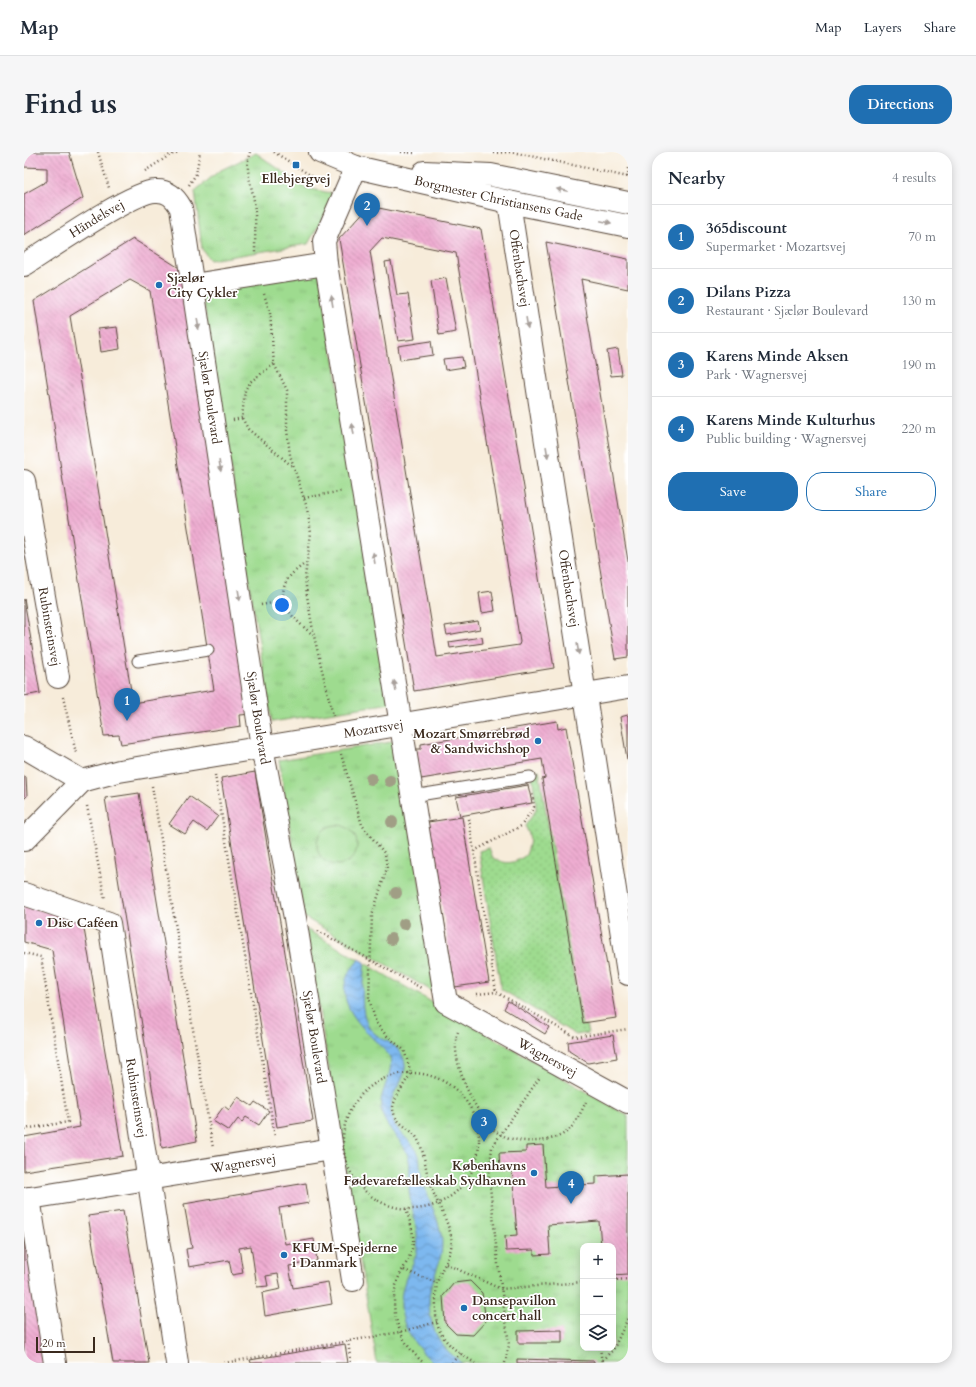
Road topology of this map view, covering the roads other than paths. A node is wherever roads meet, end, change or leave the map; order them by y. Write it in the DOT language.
graph roads {
  1 [pos="320,152"];
  2 [pos="363,168"];
  3 [pos="175,197"];
  4 [pos="509,202"];
  5 [pos="628,203"];
  6 [pos="628,226"];
  7 [pos="326,264"];
  8 [pos="24,265"];
  9 [pos="193,285"];
  10 [pos="24,481"];
  11 [pos="208,650"];
  12 [pos="138,661"];
  13 [pos="58,677"];
  14 [pos="628,687"];
  15 [pos="585,694"];
  16 [pos="401,724"];
  17 [pos="24,747"];
  18 [pos="262,747"];
  19 [pos="530,777"];
  20 [pos="82,781"];
  21 [pos="413,796"];
  22 [pos="24,840"];
  23 [pos="24,894"];
  24 [pos="628,974"];
  25 [pos="628,1102"];
  26 [pos="332,1149"];
  27 [pos="148,1179"];
  28 [pos="27,1198"];
  29 [pos="353,1280"];
  30 [pos="55,1363"];
  31 [pos="178,1363"];
  1 -- 2 [label="street, Borgmester Christiansens Gade"];
  2 -- 4 [label="street, Borgmester Christiansens Gade"];
  5 -- 2 [label="street, Borgmester Christiansens Gade, one-way"];
  2 -- 7 [label="street"];
  3 -- 8 [label="street, Händelsvej"];
  3 -- 9 [label="street, Sjælør Boulevard"];
  4 -- 6 [label="street, Borgmester Christiansens Gade, one-way"];
  4 -- 15 [label="street, Offenbachsvej, one-way"];
  7 -- 9 [label="street"];
  16 -- 7 [label="street, one-way"];
  9 -- 18 [label="street, Sjælør Boulevard, one-way"];
  10 -- 13 [label="street, Rubinsteinsvej"];
  11 -- 12 [label="lane"];
  14 -- 15 [label="street, Mozartsvej"];
  15 -- 16 [label="street, Mozartsvej"];
  15 -- 24 [label="street, Offenbachsvej"];
  16 -- 18 [label="street, Mozartsvej"];
  16 -- 21 [label="street"];
  17 -- 20 [label="street"];
  18 -- 20 [label="street, Mozartsvej"];
  18 -- 26 [label="street, Sjælør Boulevard"];
  19 -- 21 [label="lane"];
  20 -- 22 [label="street"];
  21 -- 25 [label="street, Wagnersvej"];
  23 -- 27 [label="street, Rubinsteinsvej"];
  26 -- 27 [label="street, Wagnersvej"];
  26 -- 29 [label="street"];
  27 -- 28 [label="street, Wagnersvej"];
  27 -- 31 [label="street, Rubinsteinsvej"];
  28 -- 30 [label="street"];
}
